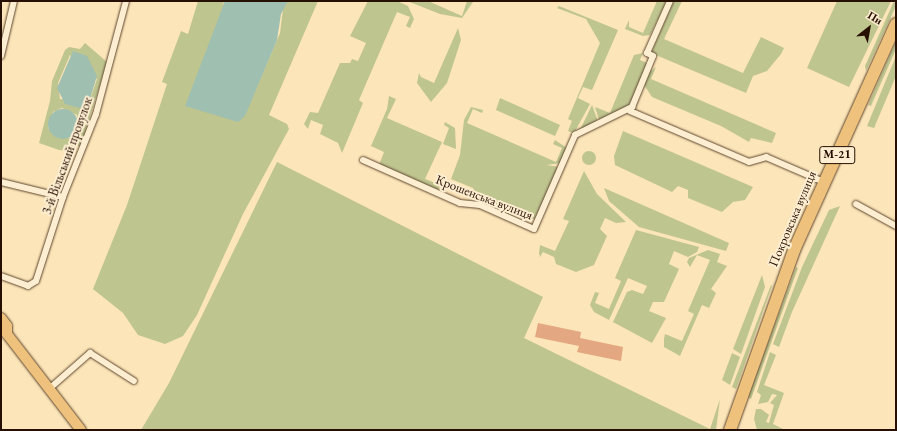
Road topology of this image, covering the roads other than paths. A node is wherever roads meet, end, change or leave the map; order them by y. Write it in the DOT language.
graph roads {
  1 [pos="14,1"];
  2 [pos="126,1"];
  3 [pos="670,1"];
  4 [pos="895,27"];
  5 [pos="1,56"];
  6 [pos="630,110"];
  7 [pos="363,160"];
  8 [pos="1,182"];
  9 [pos="824,182"];
  10 [pos="63,197"];
  11 [pos="856,204"];
  12 [pos="896,226"];
  13 [pos="1,276"];
  14 [pos="1,318"];
  15 [pos="3,334"];
  16 [pos="134,381"];
  17 [pos="49,389"];
  18 [pos="81,430"];
  19 [pos="730,430"];
  1 -- 5 [label="street"];
  2 -- 10 [label="street, 3-й Вільський провулок"];
  3 -- 6 [label="street"];
  4 -- 9 [label="highway, Покровська вулиця / М-21"];
  6 -- 7 [label="street, Крошенська вулиця"];
  6 -- 9 [label="street"];
  8 -- 10 [label="street"];
  9 -- 19 [label="highway, Покровська вулиця / М-21"];
  10 -- 13 [label="street, 3-й Вільський провулок"];
  11 -- 12 [label="street"];
  14 -- 15 [label="main road"];
  15 -- 17 [label="main road"];
  16 -- 17 [label="street"];
  17 -- 18 [label="main road"];
}
